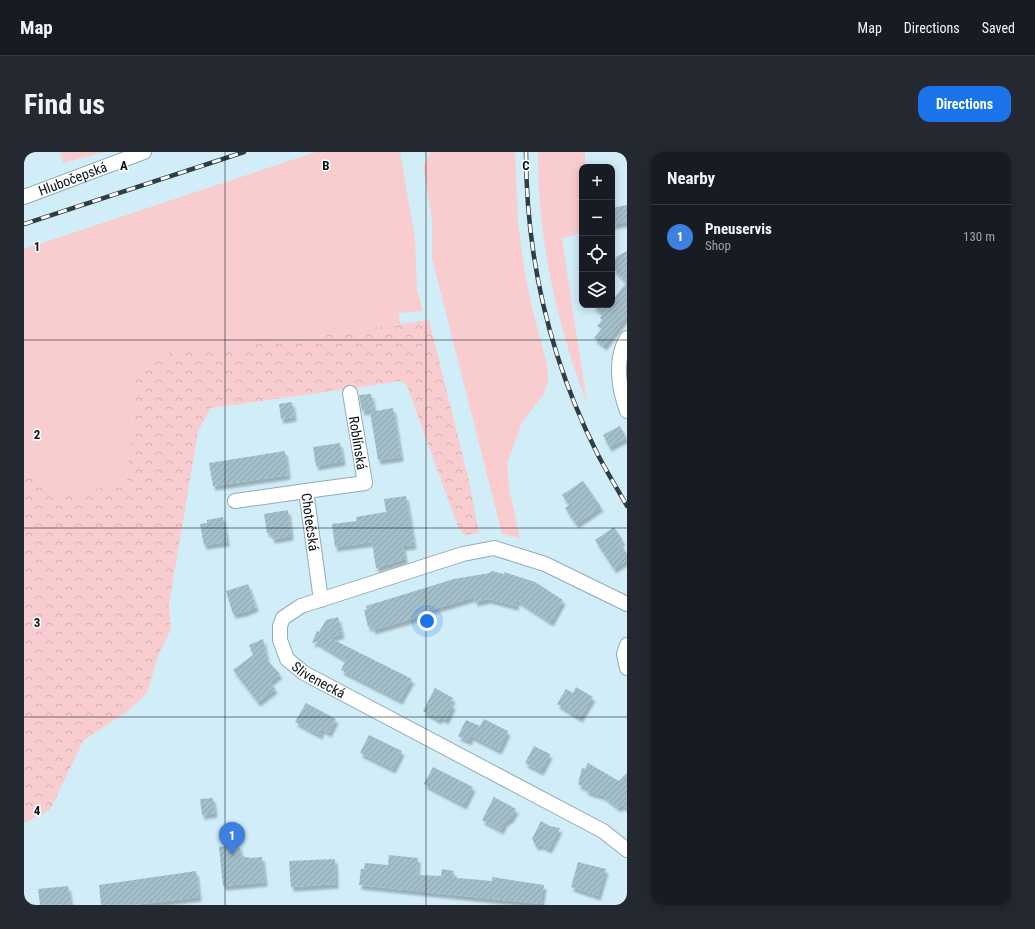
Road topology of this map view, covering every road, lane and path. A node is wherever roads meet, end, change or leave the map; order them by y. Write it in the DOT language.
graph roads {
  1 [pos="144,152"];
  2 [pos="24,197"];
  3 [pos="627,338"];
  4 [pos="350,393"];
  5 [pos="627,411"];
  6 [pos="306,491"];
  7 [pos="235,501"];
  8 [pos="321,600"];
  9 [pos="627,604"];
  10 [pos="627,645"];
  11 [pos="627,668"];
  12 [pos="627,850"];
  1 -- 2 [label="street, Hlubočepská"];
  3 -- 5 [label="street"];
  4 -- 6 [label="street, Roblínská"];
  6 -- 7 [label="street, Chotečská"];
  6 -- 8 [label="street, Chotečská"];
  8 -- 9 [label="street, Slivenecká"];
  8 -- 12 [label="street, Slivenecká"];
  10 -- 11 [label="street"];
}
